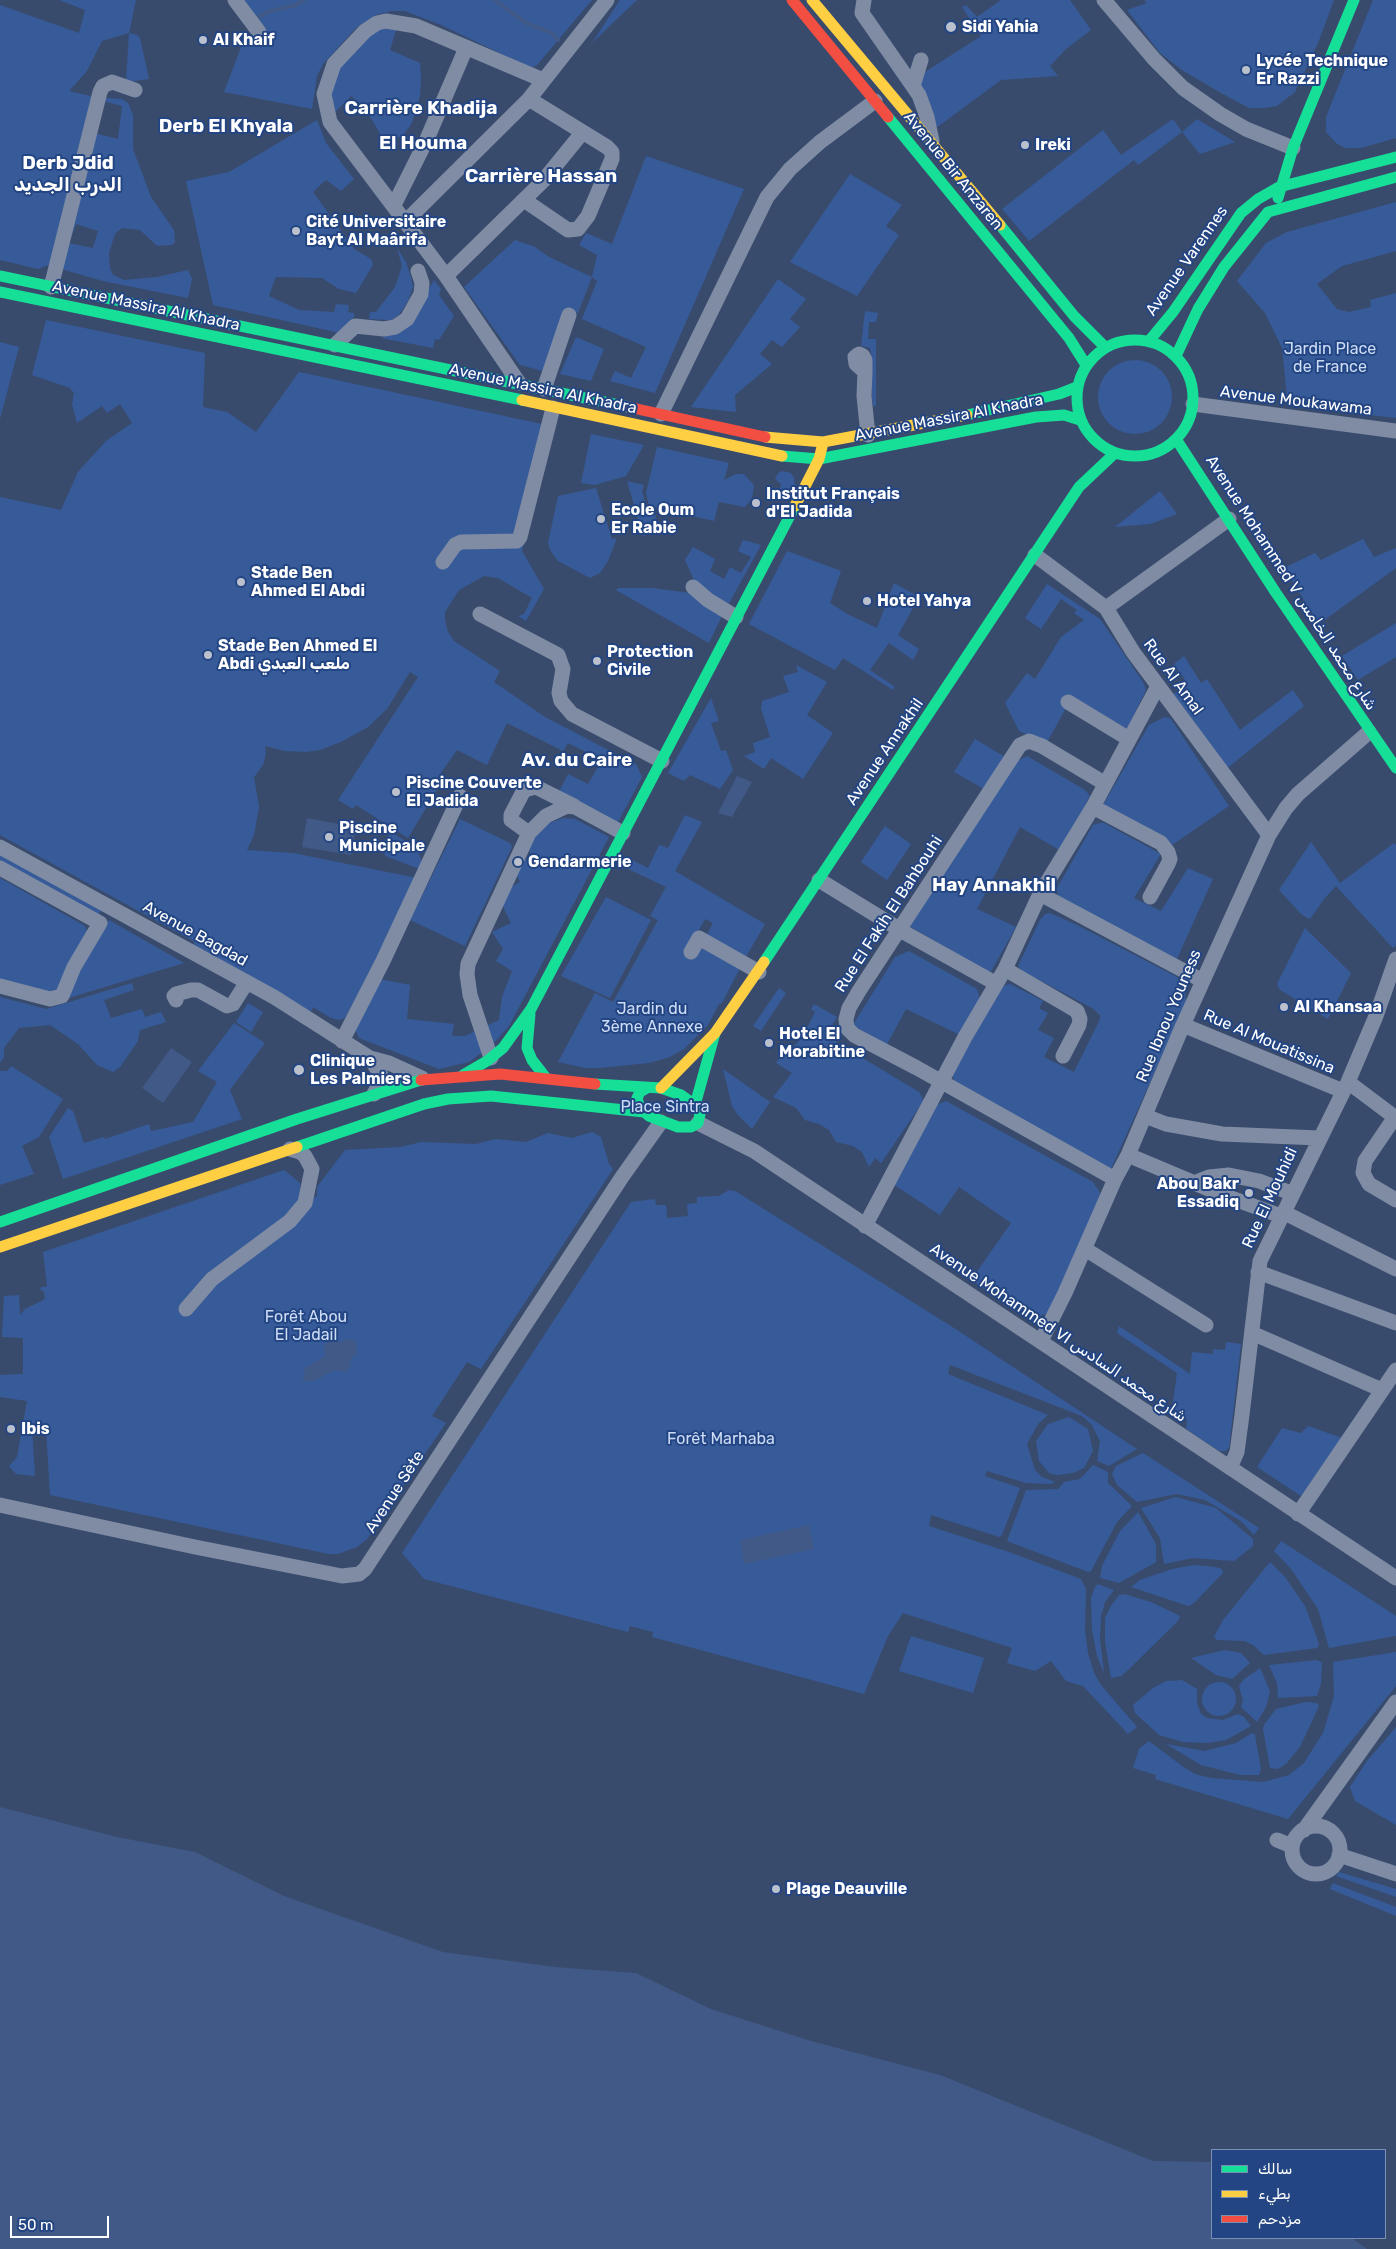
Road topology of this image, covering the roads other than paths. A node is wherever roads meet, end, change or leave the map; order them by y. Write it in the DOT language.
graph roads {
  1 [pos="235,0"];
  2 [pos="607,0"];
  3 [pos="792,0"];
  4 [pos="864,0"];
  5 [pos="1104,0"];
  6 [pos="1354,0"];
  7 [pos="814,6"];
  8 [pos="258,32"];
  9 [pos="466,48"];
  10 [pos="921,60"];
  11 [pos="543,80"];
  12 [pos="913,86"];
  13 [pos="135,90"];
  14 [pos="529,99"];
  15 [pos="875,101"];
  16 [pos="582,133"];
  17 [pos="933,143"];
  18 [pos="1293,148"];
  19 [pos="1396,157"];
  20 [pos="1396,177"];
  21 [pos="1279,187"];
  22 [pos="524,200"];
  23 [pos="394,205"];
  24 [pos="1276,208"];
  25 [pos="405,222"];
  26 [pos="418,271"];
  27 [pos="0,276"];
  28 [pos="446,276"];
  29 [pos="50,287"];
  30 [pos="0,292"];
  31 [pos="569,315"];
  32 [pos="1149,340"];
  33 [pos="335,345"];
  34 [pos="1105,347"];
  35 [pos="1176,356"];
  36 [pos="1086,364"];
  37 [pos="865,372"];
  38 [pos="520,383"];
  39 [pos="1077,387"];
  40 [pos="544,388"];
  41 [pos="1193,404"];
  42 [pos="553,408"];
  43 [pos="660,414"];
  44 [pos="1080,420"];
  45 [pos="1396,431"];
  46 [pos="868,434"];
  47 [pos="1176,439"];
  48 [pos="1094,440"];
  49 [pos="823,442"];
  50 [pos="1115,453"];
  51 [pos="819,458"];
  52 [pos="1079,487"];
  53 [pos="1229,519"];
  54 [pos="1035,555"];
  55 [pos="443,562"];
  56 [pos="693,587"];
  57 [pos="1106,608"];
  58 [pos="480,614"];
  59 [pos="736,617"];
  60 [pos="1158,686"];
  61 [pos="1068,702"];
  62 [pos="1369,732"];
  63 [pos="1130,739"];
  64 [pos="662,761"];
  65 [pos="1396,768"];
  66 [pos="1104,783"];
  67 [pos="460,796"];
  68 [pos="575,807"];
  69 [pos="1093,807"];
  70 [pos="529,833"];
  71 [pos="623,834"];
  72 [pos="1269,835"];
  73 [pos="0,847"];
  74 [pos="0,868"];
  75 [pos="819,880"];
  76 [pos="1040,894"];
  77 [pos="1150,896"];
  78 [pos="112,908"];
  79 [pos="100,923"];
  80 [pos="899,928"];
  81 [pos="691,952"];
  82 [pos="1396,959"];
  83 [pos="1005,969"];
  84 [pos="759,972"];
  85 [pos="1203,980"];
  86 [pos="247,982"];
  87 [pos="995,983"];
  88 [pos="0,986"];
  89 [pos="176,1000"];
  90 [pos="530,1009"];
  91 [pos="1183,1025"];
  92 [pos="715,1033"];
  93 [pos="342,1040"];
  94 [pos="1064,1056"];
  95 [pos="370,1058"];
  96 [pos="491,1058"];
  97 [pos="463,1075"];
  98 [pos="546,1078"];
  99 [pos="424,1080"];
  100 [pos="942,1082"];
  101 [pos="1345,1087"];
  102 [pos="647,1088"];
  103 [pos="661,1088"];
  104 [pos="374,1094"];
  105 [pos="695,1105"];
  106 [pos="644,1112"];
  107 [pos="1394,1113"];
  108 [pos="1145,1116"];
  109 [pos="660,1122"];
  110 [pos="698,1123"];
  111 [pos="328,1135"];
  112 [pos="1319,1138"];
  113 [pos="289,1149"];
  114 [pos="1128,1155"];
  115 [pos="312,1177"];
  116 [pos="1115,1179"];
  117 [pos="1194,1183"];
  118 [pos="1291,1193"];
  119 [pos="1396,1200"];
  120 [pos="1282,1214"];
  121 [pos="0,1222"];
  122 [pos="865,1226"];
  123 [pos="0,1247"];
  124 [pos="1085,1249"];
  125 [pos="1396,1268"];
  126 [pos="1258,1272"];
  127 [pos="186,1309"];
  128 [pos="1396,1323"];
  129 [pos="1206,1325"];
  130 [pos="1252,1333"];
  131 [pos="1042,1341"];
  132 [pos="1396,1370"];
  133 [pos="1382,1390"];
  134 [pos="1230,1468"];
  135 [pos="0,1505"];
  136 [pos="1298,1514"];
  137 [pos="1396,1578"];
  138 [pos="1396,1702"];
  139 [pos="1325,1802"];
  140 [pos="1324,1827"];
  141 [pos="1304,1830"];
  142 [pos="1277,1840"];
  143 [pos="1292,1846"];
  144 [pos="1339,1855"];
  145 [pos="1396,1874"];
  1 -- 8 [label="street"];
  2 -- 11 [label="street"];
  3 -- 7 [label="main road, Avenue Bir Anzaren"];
  4 -- 12 [label="street"];
  5 -- 18 [label="street"];
  6 -- 18 [label="main road"];
  7 -- 15 [label="main road, Avenue Bir Anzaren"];
  7 -- 17 [label="main road, Avenue Bir Anzaren"];
  9 -- 11 [label="street"];
  9 -- 23 [label="street"];
  9 -- 23 [label="street"];
  10 -- 12 [label="street"];
  11 -- 14 [label="street"];
  12 -- 17 [label="street"];
  13 -- 29 [label="street"];
  14 -- 16 [label="street"];
  14 -- 25 [label="street"];
  15 -- 36 [label="main road, Avenue Bir Anzaren"];
  15 -- 43 [label="street"];
  16 -- 22 [label="street"];
  16 -- 22 [label="street"];
  17 -- 34 [label="main road, Avenue Bir Anzaren"];
  18 -- 21 [label="main road"];
  19 -- 21 [label="main road, Avenue Varennes"];
  20 -- 24 [label="main road, Avenue Varennes"];
  21 -- 24 [label="main road"];
  21 -- 32 [label="main road, Avenue Varennes"];
  22 -- 28 [label="street"];
  23 -- 25 [label="street"];
  24 -- 35 [label="main road, Avenue Varennes"];
  25 -- 28 [label="street"];
  26 -- 33 [label="street"];
  27 -- 29 [label="main road, Avenue Massira Al Khadra"];
  28 -- 38 [label="street"];
  29 -- 33 [label="main road, Avenue Massira Al Khadra"];
  30 -- 42 [label="main road, Avenue Massira Al Khadra"];
  31 -- 40 [label="street"];
  32 -- 34 [label="main road"];
  32 -- 35 [label="main road"];
  33 -- 38 [label="main road, Avenue Massira Al Khadra"];
  34 -- 36 [label="main road"];
  35 -- 41 [label="main road"];
  36 -- 39 [label="main road"];
  37 -- 46 [label="street"];
  38 -- 40 [label="main road, Avenue Massira Al Khadra"];
  39 -- 44 [label="main road"];
  39 -- 46 [label="main road, Avenue Massira Al Khadra"];
  40 -- 43 [label="main road, Avenue Massira Al Khadra"];
  41 -- 45 [label="street, Avenue Moukawama"];
  41 -- 47 [label="main road"];
  42 -- 51 [label="main road, Avenue Massira Al Khadra"];
  42 -- 55 [label="street"];
  43 -- 49 [label="main road, Avenue Massira Al Khadra"];
  44 -- 48 [label="main road"];
  44 -- 51 [label="main road, Avenue Massira Al Khadra"];
  46 -- 49 [label="main road, Avenue Massira Al Khadra"];
  47 -- 50 [label="main road"];
  47 -- 53 [label="main road, Avenue Mohammed V شارع محمد الخامس"];
  48 -- 50 [label="main road"];
  48 -- 52 [label="main road, Avenue Annakhil"];
  49 -- 51 [label="main road"];
  50 -- 52 [label="main road, Avenue Annakhil"];
  51 -- 59 [label="main road"];
  52 -- 54 [label="main road, Avenue Annakhil"];
  53 -- 57 [label="street"];
  53 -- 62 [label="main road, Avenue Mohammed V شارع محمد الخامس"];
  54 -- 57 [label="street, Rue Al Amal"];
  54 -- 75 [label="main road, Avenue Annakhil"];
  56 -- 59 [label="street"];
  57 -- 60 [label="street, Rue Al Amal"];
  58 -- 64 [label="street"];
  59 -- 64 [label="main road"];
  60 -- 63 [label="street"];
  60 -- 72 [label="street, Rue Al Amal"];
  61 -- 63 [label="street"];
  62 -- 65 [label="main road, Avenue Mohammed V شارع محمد الخامس"];
  62 -- 72 [label="street, Rue Ibnou Youness"];
  63 -- 66 [label="street"];
  64 -- 71 [label="main road"];
  66 -- 69 [label="street"];
  66 -- 80 [label="street, Rue El Fakih El Bahbouhi"];
  67 -- 93 [label="street"];
  68 -- 70 [label="street"];
  68 -- 70 [label="street"];
  68 -- 71 [label="street"];
  69 -- 76 [label="street"];
  69 -- 77 [label="street"];
  70 -- 96 [label="street"];
  71 -- 90 [label="main road"];
  72 -- 85 [label="street, Rue Ibnou Youness"];
  73 -- 78 [label="street, Avenue Bagdad"];
  74 -- 79 [label="street"];
  75 -- 80 [label="street"];
  75 -- 84 [label="main road, Avenue Annakhil"];
  76 -- 83 [label="street"];
  76 -- 85 [label="street"];
  78 -- 79 [label="street"];
  78 -- 86 [label="street, Avenue Bagdad"];
  79 -- 88 [label="street"];
  80 -- 87 [label="street"];
  80 -- 100 [label="street, Rue El Fakih El Bahbouhi"];
  81 -- 84 [label="street"];
  82 -- 101 [label="street, Rue El Mouhidi"];
  83 -- 87 [label="street"];
  83 -- 94 [label="street"];
  84 -- 92 [label="main road, Avenue Annakhil"];
  85 -- 91 [label="street, Rue Ibnou Youness"];
  86 -- 89 [label="street"];
  86 -- 93 [label="street, Avenue Bagdad"];
  87 -- 100 [label="street"];
  90 -- 96 [label="main road"];
  90 -- 98 [label="main road"];
  91 -- 101 [label="street, Rue Al Mouatissina"];
  91 -- 108 [label="street, Rue Ibnou Youness"];
  92 -- 103 [label="main road, Avenue Annakhil"];
  92 -- 105 [label="main road, Avenue Annakhil"];
  93 -- 95 [label="street, Avenue Bagdad"];
  95 -- 99 [label="street, Avenue Bagdad"];
  95 -- 104 [label="street"];
  96 -- 97 [label="main road"];
  97 -- 98 [label="main road"];
  97 -- 99 [label="main road"];
  98 -- 102 [label="main road"];
  99 -- 104 [label="main road"];
  100 -- 116 [label="street, Rue El Fakih El Bahbouhi"];
  100 -- 122 [label="street"];
  101 -- 107 [label="street, Rue Al Mouatissina"];
  101 -- 112 [label="street, Rue El Mouhidi"];
  102 -- 103 [label="main road"];
  102 -- 106 [label="main road"];
  103 -- 105 [label="main road"];
  104 -- 121 [label="main road"];
  105 -- 110 [label="main road"];
  106 -- 109 [label="main road"];
  106 -- 111 [label="main road"];
  107 -- 119 [label="street"];
  108 -- 112 [label="street"];
  108 -- 114 [label="street, Rue Ibnou Youness"];
  109 -- 110 [label="main road"];
  109 -- 135 [label="street, Avenue Sète"];
  110 -- 122 [label="street, Avenue Mohammed VI شارع محمد السادس"];
  111 -- 113 [label="main road"];
  111 -- 115 [label="street"];
  112 -- 118 [label="street, Rue El Mouhidi"];
  113 -- 115 [label="street"];
  113 -- 123 [label="main road"];
  114 -- 116 [label="street, Rue Ibnou Youness"];
  114 -- 117 [label="street"];
  115 -- 127 [label="street"];
  116 -- 124 [label="street, Rue Ibnou Youness"];
  117 -- 118 [label="street"];
  117 -- 120 [label="street"];
  118 -- 120 [label="street, Rue El Mouhidi"];
  120 -- 125 [label="street"];
  120 -- 126 [label="street, Rue El Mouhidi"];
  122 -- 131 [label="street, Avenue Mohammed VI شارع محمد السادس"];
  124 -- 129 [label="street"];
  124 -- 131 [label="street, Rue Ibnou Youness"];
  126 -- 128 [label="street"];
  126 -- 130 [label="street, Rue El Mouhidi"];
  130 -- 133 [label="street"];
  130 -- 134 [label="street, Rue El Mouhidi"];
  131 -- 134 [label="street, Avenue Mohammed VI شارع محمد السادس"];
  132 -- 133 [label="street"];
  133 -- 136 [label="street"];
  134 -- 136 [label="street, Avenue Mohammed VI شارع محمد السادس"];
  136 -- 137 [label="street, Avenue Mohammed VI شارع محمد السادس"];
  138 -- 139 [label="street"];
  139 -- 140 [label="street"];
  139 -- 141 [label="street"];
  140 -- 141 [label="street"];
  140 -- 144 [label="street"];
  141 -- 143 [label="street"];
  142 -- 143 [label="street"];
  143 -- 144 [label="street"];
  144 -- 145 [label="street"];
}
